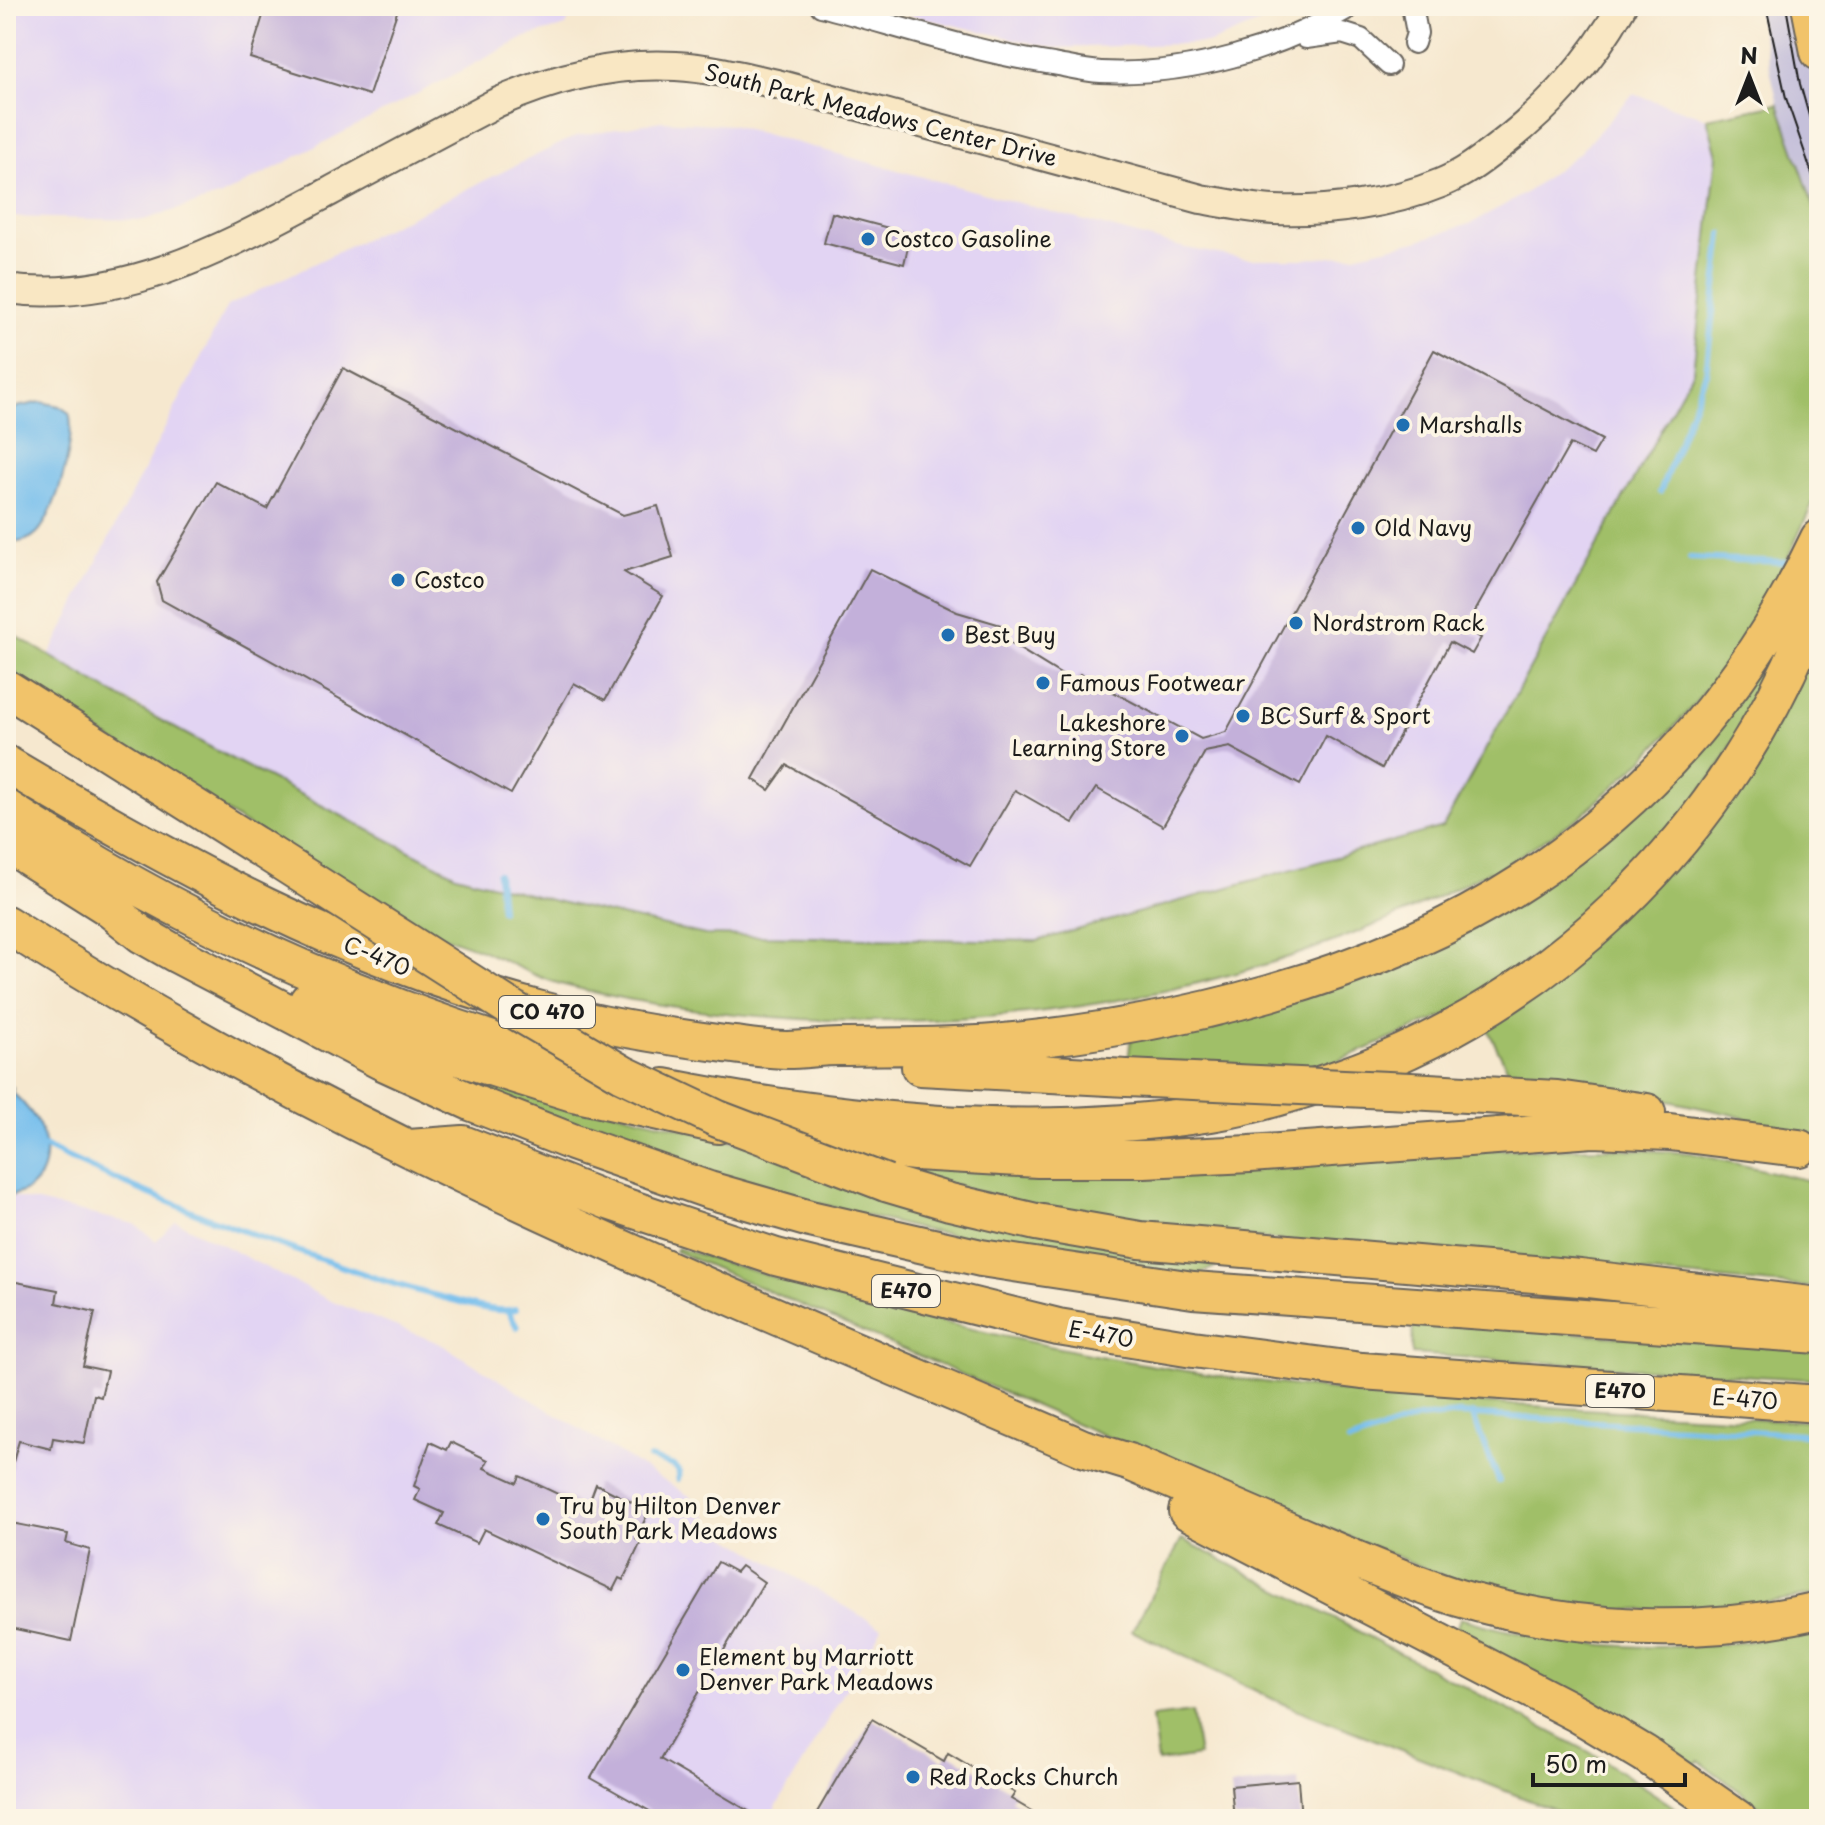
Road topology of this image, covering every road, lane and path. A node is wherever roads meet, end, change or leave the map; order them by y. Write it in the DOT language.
graph roads {
  1 [pos="821,6"];
  2 [pos="1352,6"];
  3 [pos="1412,6"];
  4 [pos="1622,6"];
  5 [pos="1810,6"];
  6 [pos="1290,37"];
  7 [pos="1414,43"];
  8 [pos="1819,52"];
  9 [pos="1389,65"];
  10 [pos="6,289"];
  11 [pos="1819,538"];
  12 [pos="1819,597"];
  13 [pos="6,688"];
  14 [pos="6,764"];
  15 [pos="6,808"];
  16 [pos="6,843"];
  17 [pos="106,906"];
  18 [pos="6,924"];
  19 [pos="784,1050"];
  20 [pos="408,1148"];
  21 [pos="1809,1151"];
  22 [pos="1819,1306"];
  23 [pos="1819,1335"];
  24 [pos="1819,1404"];
  25 [pos="1083,1448"];
  26 [pos="1819,1610"];
  27 [pos="1738,1819"];
  1 -- 6 [label="street"];
  2 -- 6 [label="street"];
  3 -- 7 [label="street"];
  4 -- 10 [label="main road, South Park Meadows Center Drive"];
  5 -- 8 [label="highway"];
  6 -- 9 [label="street"];
  11 -- 19 [label="highway"];
  12 -- 15 [label="highway"];
  13 -- 22 [label="highway, bridge"];
  14 -- 19 [label="highway, C-470 / CO 470"];
  16 -- 17 [label="highway"];
  17 -- 21 [label="highway"];
  17 -- 23 [label="highway"];
  18 -- 20 [label="highway"];
  19 -- 21 [label="highway, bridge"];
  20 -- 24 [label="highway, E-470 / E470"];
  20 -- 25 [label="highway"];
  25 -- 26 [label="highway"];
  25 -- 27 [label="highway"];
}
